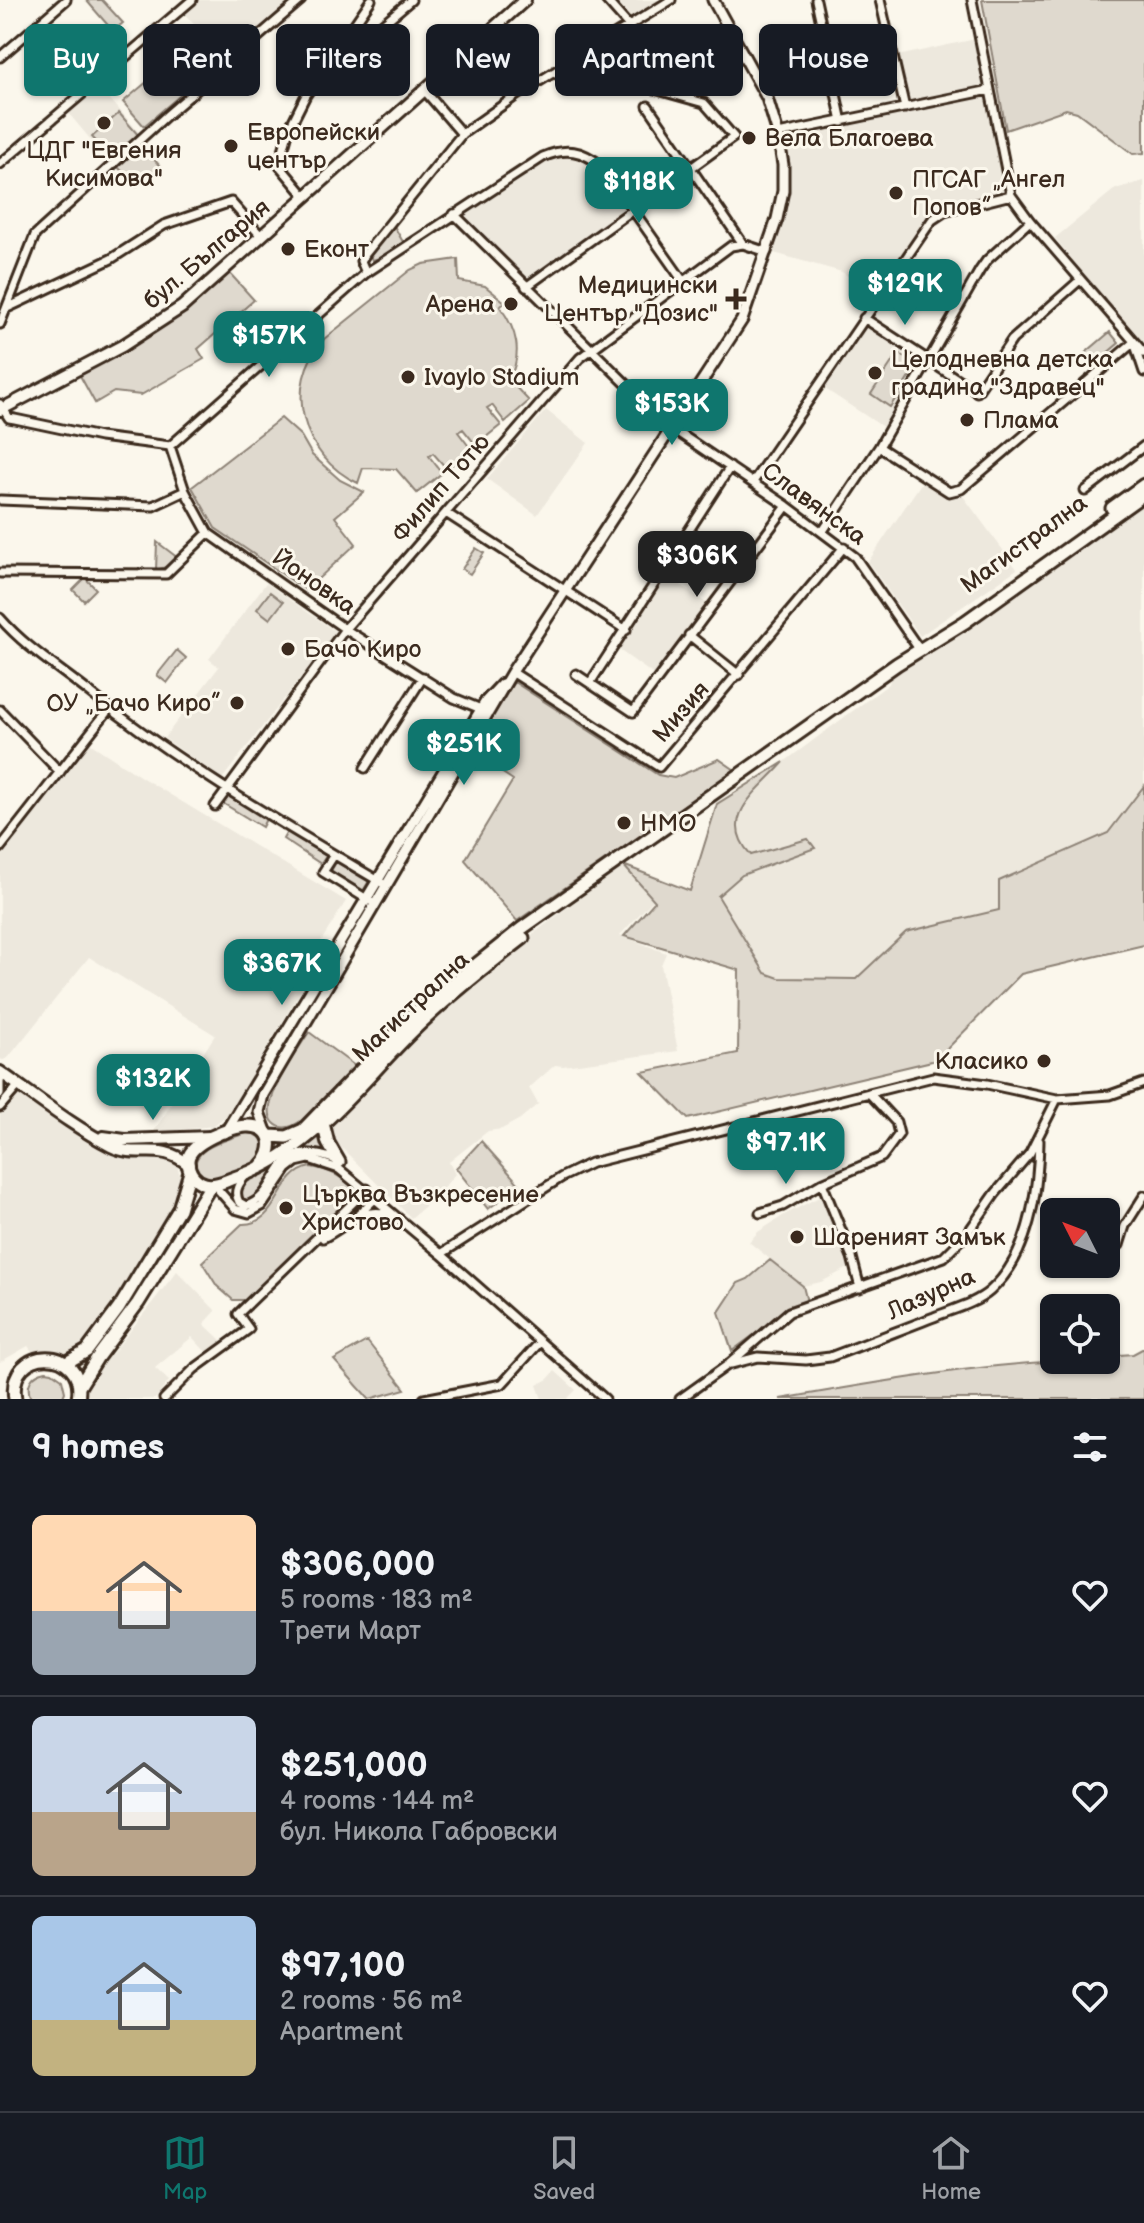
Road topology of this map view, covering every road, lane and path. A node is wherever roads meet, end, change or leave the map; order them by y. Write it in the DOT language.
graph roads {
  1 [pos="66,0"];
  2 [pos="301,0"];
  3 [pos="371,0"];
  4 [pos="411,0"];
  5 [pos="525,0"];
  6 [pos="606,0"];
  7 [pos="671,0"];
  8 [pos="713,0"];
  9 [pos="816,0"];
  10 [pos="880,0"];
  11 [pos="972,0"];
  12 [pos="188,2"];
  13 [pos="354,24"];
  14 [pos="383,24"];
  15 [pos="627,24"];
  16 [pos="632,24"];
  17 [pos="0,57"];
  18 [pos="555,72"];
  19 [pos="552,74"];
  20 [pos="424,90"];
  21 [pos="990,90"];
  22 [pos="307,96"];
  23 [pos="648,106"];
  24 [pos="905,108"];
  25 [pos="842,122"];
  26 [pos="462,134"];
  27 [pos="778,134"];
  28 [pos="0,164"];
  29 [pos="690,168"];
  30 [pos="1011,195"];
  31 [pos="305,196"];
  32 [pos="634,209"];
  33 [pos="454,214"];
  34 [pos="1030,221"];
  35 [pos="261,236"];
  36 [pos="743,244"];
  37 [pos="767,252"];
  38 [pos="366,273"];
  39 [pos="1080,280"];
  40 [pos="683,281"];
  41 [pos="526,287"];
  42 [pos="3,310"];
  43 [pos="864,318"];
  44 [pos="0,324"];
  45 [pos="1134,342"];
  46 [pos="589,350"];
  47 [pos="1144,353"];
  48 [pos="930,362"];
  49 [pos="1144,372"];
  50 [pos="1,407"];
  51 [pos="670,427"];
  52 [pos="170,446"];
  53 [pos="1144,446"];
  54 [pos="879,447"];
  55 [pos="730,467"];
  56 [pos="753,482"];
  57 [pos="1144,485"];
  58 [pos="185,491"];
  59 [pos="1085,491"];
  60 [pos="1144,494"];
  61 [pos="0,500"];
  62 [pos="787,506"];
  63 [pos="446,513"];
  64 [pos="823,531"];
  65 [pos="208,533"];
  66 [pos="844,547"];
  67 [pos="0,573"];
  68 [pos="565,590"];
  69 [pos="0,618"];
  70 [pos="345,629"];
  71 [pos="626,630"];
  72 [pos="689,635"];
  73 [pos="932,641"];
  74 [pos="919,649"];
  75 [pos="512,672"];
  76 [pos="576,674"];
  77 [pos="739,675"];
  78 [pos="423,677"];
  79 [pos="590,683"];
  80 [pos="109,709"];
  81 [pos="481,709"];
  82 [pos="0,710"];
  83 [pos="365,768"];
  84 [pos="60,772"];
  85 [pos="226,789"];
  86 [pos="215,806"];
  87 [pos="0,848"];
  88 [pos="334,855"];
  89 [pos="594,879"];
  90 [pos="382,883"];
  91 [pos="371,902"];
  92 [pos="0,1072"];
  93 [pos="0,1079"];
  94 [pos="1144,1083"];
  95 [pos="19,1085"];
  96 [pos="869,1093"];
  97 [pos="0,1094"];
  98 [pos="1057,1099"];
  99 [pos="0,1107"];
  100 [pos="323,1123"];
  101 [pos="89,1132"];
  102 [pos="225,1133"];
  103 [pos="268,1134"];
  104 [pos="212,1137"];
  105 [pos="1039,1139"];
  106 [pos="339,1162"];
  107 [pos="260,1167"];
  108 [pos="190,1168"];
  109 [pos="247,1174"];
  110 [pos="822,1183"];
  111 [pos="213,1185"];
  112 [pos="367,1189"];
  113 [pos="1144,1196"];
  114 [pos="376,1198"];
  115 [pos="760,1213"];
  116 [pos="355,1218"];
  117 [pos="399,1218"];
  118 [pos="1120,1242"];
  119 [pos="314,1243"];
  120 [pos="441,1254"];
  121 [pos="860,1288"];
  122 [pos="540,1342"];
  123 [pos="66,1363"];
  124 [pos="729,1364"];
  125 [pos="78,1393"];
  126 [pos="15,1394"];
  127 [pos="6,1399"];
  128 [pos="164,1399"];
  129 [pos="424,1399"];
  130 [pos="605,1399"];
  131 [pos="680,1399"];
  1 -- 17 [label="street"];
  2 -- 42 [label="street"];
  3 -- 13 [label="street"];
  4 -- 14 [label="street"];
  5 -- 20 [label="main road, бул. България"];
  6 -- 15 [label="street"];
  7 -- 16 [label="street"];
  8 -- 27 [label="street"];
  9 -- 25 [label="street"];
  10 -- 24 [label="street"];
  11 -- 21 [label="street"];
  12 -- 28 [label="street"];
  18 -- 19 [label="street"];
  19 -- 26 [label="street"];
  19 -- 29 [label="street"];
  20 -- 26 [label="street"];
  20 -- 31 [label="main road, бул. България"];
  21 -- 24 [label="street"];
  21 -- 30 [label="street"];
  22 -- 31 [label="street"];
  23 -- 29 [label="street"];
  24 -- 25 [label="street"];
  25 -- 27 [label="street"];
  26 -- 38 [label="street"];
  27 -- 37 [label="street"];
  29 -- 32 [label="street"];
  29 -- 36 [label="street"];
  30 -- 34 [label="street"];
  30 -- 43 [label="street"];
  31 -- 35 [label="main road, бул. България"];
  32 -- 33 [label="street"];
  32 -- 40 [label="street"];
  32 -- 41 [label="street"];
  33 -- 38 [label="street"];
  33 -- 41 [label="street, Славянска"];
  34 -- 39 [label="street"];
  34 -- 48 [label="street"];
  35 -- 42 [label="street"];
  35 -- 50 [label="main road, бул. България"];
  36 -- 37 [label="street"];
  36 -- 40 [label="street, Филип Тотю"];
  37 -- 51 [label="street"];
  38 -- 52 [label="street"];
  39 -- 45 [label="street"];
  39 -- 48 [label="street"];
  40 -- 46 [label="street, Филип Тотю"];
  41 -- 46 [label="street, Славянска"];
  42 -- 44 [label="street"];
  43 -- 48 [label="street"];
  43 -- 56 [label="street"];
  45 -- 47 [label="street"];
  45 -- 49 [label="street"];
  45 -- 54 [label="street"];
  46 -- 51 [label="street, Славянска"];
  46 -- 63 [label="street, Филип Тотю"];
  48 -- 54 [label="street"];
  50 -- 52 [label="street"];
  51 -- 55 [label="street, Славянска"];
  51 -- 68 [label="street"];
  52 -- 58 [label="street, Йоновка"];
  53 -- 59 [label="street"];
  54 -- 64 [label="street"];
  55 -- 56 [label="street, Славянска"];
  55 -- 71 [label="street"];
  56 -- 62 [label="street, Славянска"];
  57 -- 73 [label="main road, Магистрална"];
  58 -- 61 [label="street"];
  58 -- 65 [label="street, Йоновка"];
  60 -- 73 [label="main road, Магистрална"];
  62 -- 64 [label="street, Славянска"];
  62 -- 72 [label="street"];
  63 -- 68 [label="street"];
  63 -- 70 [label="street, Филип Тотю"];
  64 -- 66 [label="street, Славянска"];
  65 -- 67 [label="street"];
  65 -- 70 [label="street, Йоновка"];
  66 -- 74 [label="street, Славянска"];
  66 -- 77 [label="street, Мизия"];
  68 -- 71 [label="street"];
  68 -- 75 [label="street"];
  69 -- 80 [label="street"];
  70 -- 78 [label="street, Йоновка"];
  70 -- 85 [label="street, Филип Тотю"];
  71 -- 79 [label="street"];
  72 -- 77 [label="street"];
  72 -- 79 [label="street"];
  73 -- 74 [label="main road, Магистрална"];
  74 -- 89 [label="main road, Магистрална"];
  75 -- 77 [label="street, Мизия"];
  75 -- 81 [label="street"];
  75 -- 90 [label="street"];
  76 -- 79 [label="street"];
  78 -- 81 [label="street, Йоновка"];
  78 -- 83 [label="street"];
  80 -- 84 [label="street"];
  80 -- 85 [label="street"];
  81 -- 90 [label="street"];
  82 -- 84 [label="street"];
  84 -- 87 [label="street"];
  85 -- 86 [label="street, Филип Тотю"];
  85 -- 88 [label="street"];
  88 -- 90 [label="street"];
  88 -- 91 [label="street"];
  89 -- 100 [label="main road, Магистрална"];
  89 -- 103 [label="main road, Магистрална"];
  90 -- 91 [label="street"];
  91 -- 102 [label="street"];
  91 -- 103 [label="street"];
  92 -- 95 [label="main road"];
  93 -- 97 [label="street"];
  94 -- 98 [label="street"];
  95 -- 99 [label="street"];
  95 -- 101 [label="main road"];
  96 -- 98 [label="street"];
  96 -- 110 [label="street"];
  96 -- 120 [label="street"];
  98 -- 105 [label="street"];
  100 -- 106 [label="main road"];
  100 -- 107 [label="main road, Магистрална"];
  101 -- 104 [label="main road"];
  101 -- 108 [label="main road"];
  102 -- 103 [label="main road, Магистрална"];
  102 -- 104 [label="main road, Магистрална"];
  103 -- 107 [label="main road"];
  104 -- 108 [label="main road"];
  105 -- 121 [label="street"];
  105 -- 124 [label="street, Лазурна"];
  106 -- 109 [label="street"];
  106 -- 112 [label="street"];
  107 -- 109 [label="main road, Магистрална"];
  108 -- 111 [label="main road"];
  108 -- 123 [label="main road"];
  109 -- 111 [label="main road, Магистрална"];
  110 -- 115 [label="street"];
  110 -- 121 [label="street"];
  111 -- 112 [label="street"];
  111 -- 125 [label="main road"];
  112 -- 114 [label="street"];
  112 -- 119 [label="street"];
  113 -- 118 [label="street"];
  114 -- 116 [label="street"];
  114 -- 117 [label="street"];
  116 -- 117 [label="street"];
  116 -- 119 [label="street"];
  117 -- 120 [label="street"];
  119 -- 128 [label="street"];
  120 -- 122 [label="street"];
  121 -- 124 [label="street"];
  122 -- 129 [label="street"];
  122 -- 130 [label="street"];
  123 -- 125 [label="main road"];
  123 -- 126 [label="main road"];
  124 -- 131 [label="street"];
  126 -- 127 [label="main road"];
}
